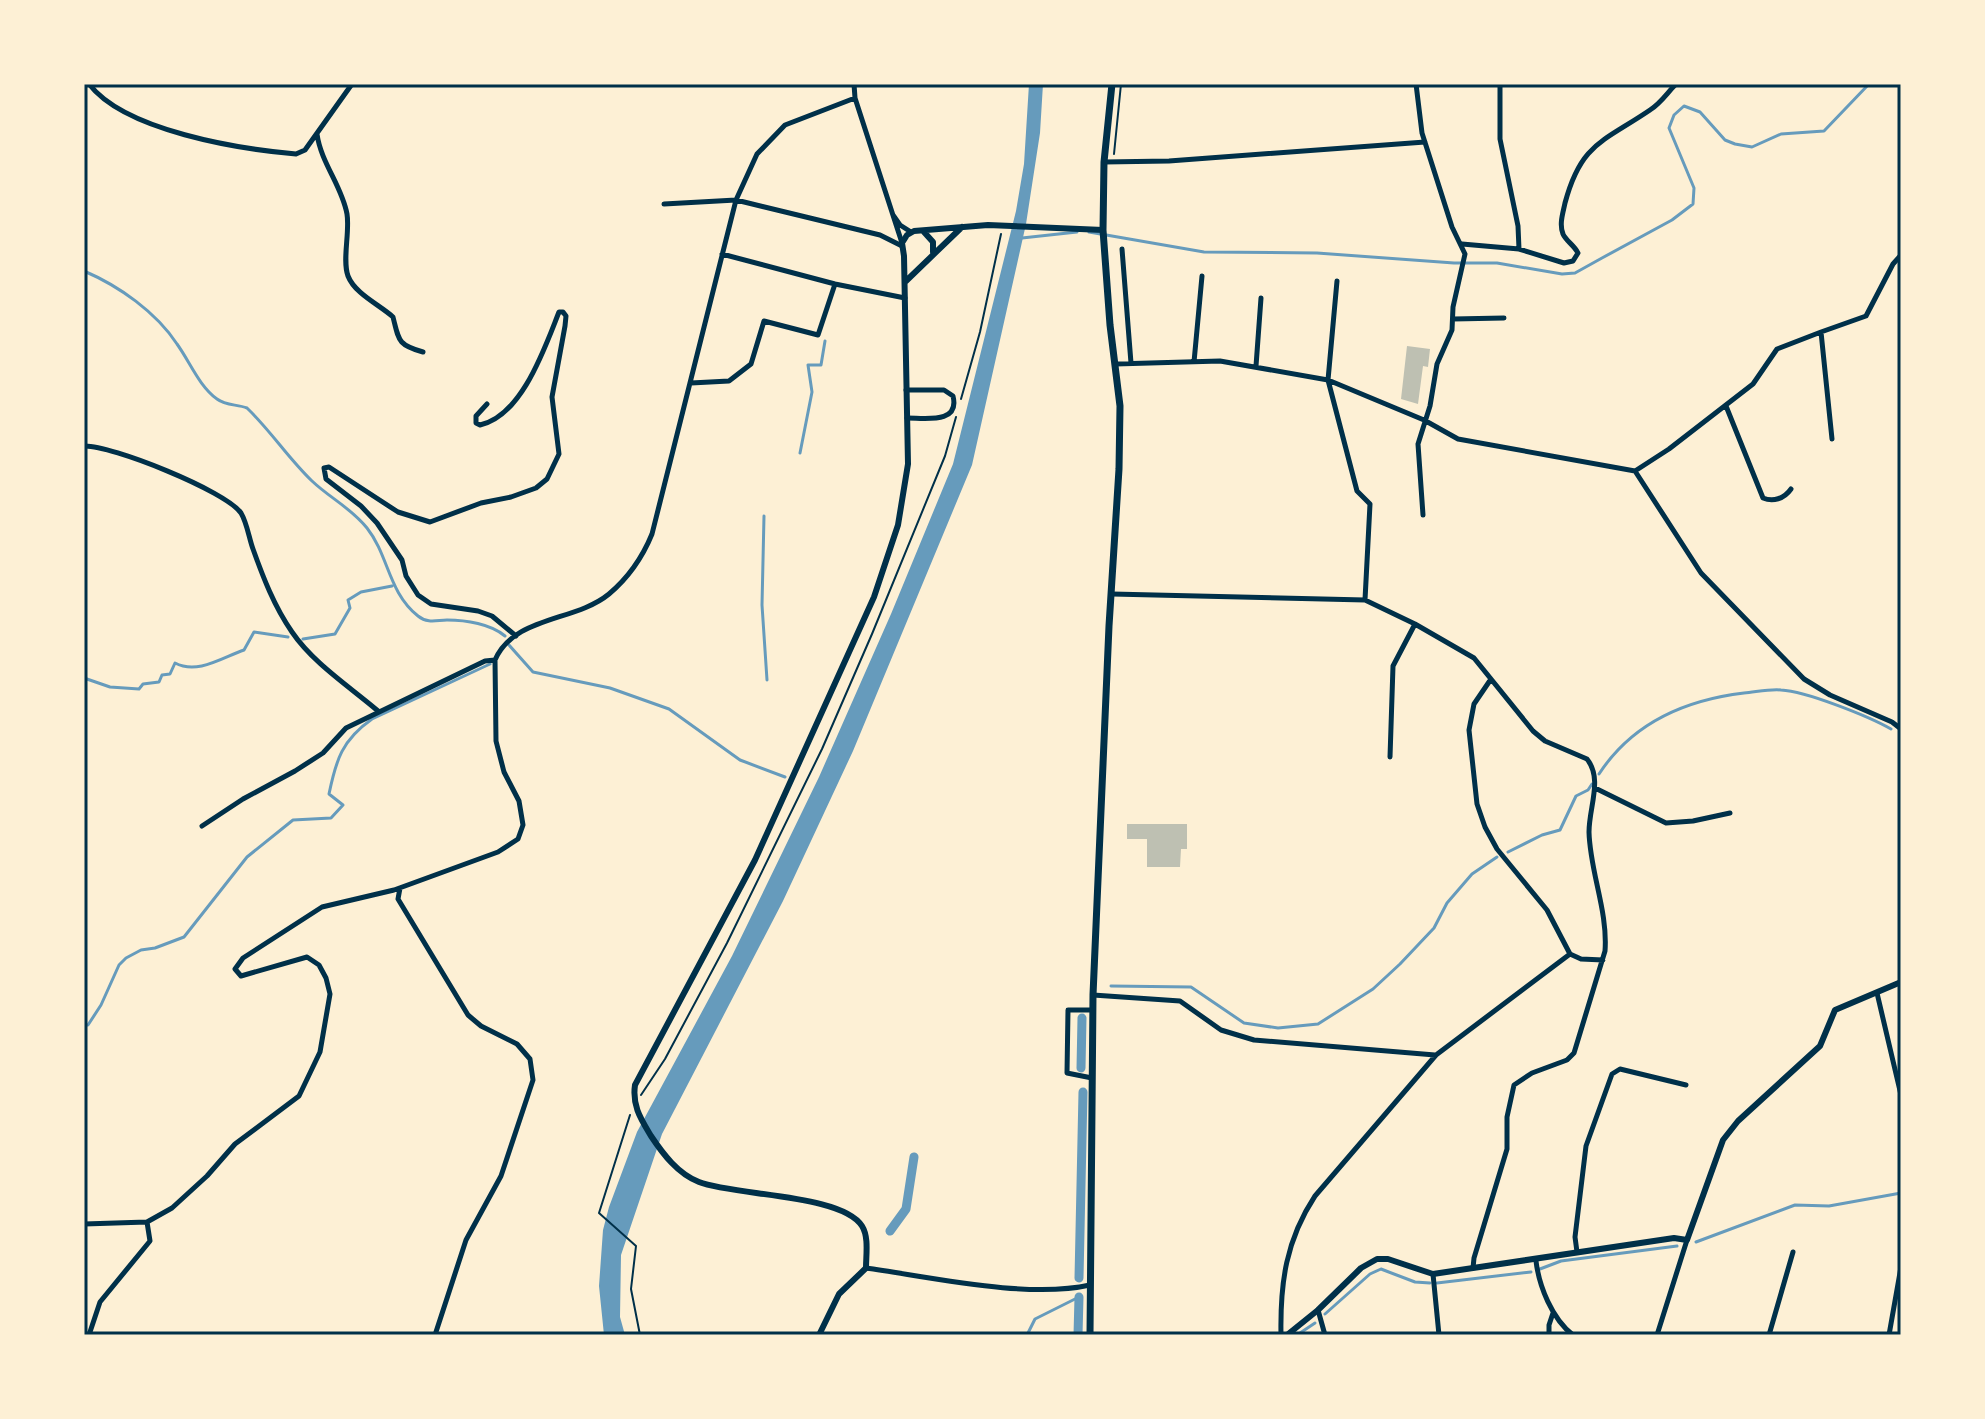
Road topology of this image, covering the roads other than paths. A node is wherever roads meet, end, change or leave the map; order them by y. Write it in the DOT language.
graph roads {
  1 [pos="89,84"];
  2 [pos="352,84"];
  3 [pos="854,84"];
  4 [pos="1112,84"];
  5 [pos="1416,84"];
  6 [pos="1500,84"];
  7 [pos="1676,84"];
  8 [pos="855,98"];
  9 [pos="316,133"];
  10 [pos="1425,142"];
  11 [pos="1108,162"];
  12 [pos="736,200"];
  13 [pos="664,204"];
  14 [pos="891,211"];
  15 [pos="895,227"];
  16 [pos="962,227"];
  17 [pos="1103,230"];
  18 [pos="911,232"];
  19 [pos="924,232"];
  20 [pos="880,235"];
  21 [pos="902,244"];
  22 [pos="1462,244"];
  23 [pos="1122,249"];
  24 [pos="1519,249"];
  25 [pos="722,254"];
  26 [pos="1901,255"];
  27 [pos="904,256"];
  28 [pos="930,258"];
  29 [pos="1202,276"];
  30 [pos="1337,281"];
  31 [pos="905,282"];
  32 [pos="835,284"];
  33 [pos="905,298"];
  34 [pos="1261,298"];
  35 [pos="1504,318"];
  36 [pos="1453,319"];
  37 [pos="1821,332"];
  38 [pos="423,352"];
  39 [pos="1194,362"];
  40 [pos="1131,363"];
  41 [pos="1115,364"];
  42 [pos="1256,366"];
  43 [pos="1328,380"];
  44 [pos="691,383"];
  45 [pos="906,390"];
  46 [pos="487,404"];
  47 [pos="1726,406"];
  48 [pos="907,418"];
  49 [pos="1424,420"];
  50 [pos="1832,439"];
  51 [pos="84,446"];
  52 [pos="1635,471"];
  53 [pos="1791,489"];
  54 [pos="1423,515"];
  55 [pos="1112,594"];
  56 [pos="1365,600"];
  57 [pos="1415,624"];
  58 [pos="516,636"];
  59 [pos="495,660"];
  60 [pos="1491,679"];
  61 [pos="378,711"];
  62 [pos="1901,729"];
  63 [pos="1390,757"];
  64 [pos="1595,788"];
  65 [pos="1730,813"];
  66 [pos="202,826"];
  67 [pos="400,887"];
  68 [pos="1570,954"];
  69 [pos="1603,960"];
  70 [pos="1901,982"];
  71 [pos="1877,993"];
  72 [pos="1093,995"];
  73 [pos="1093,1010"];
  74 [pos="1436,1055"];
  75 [pos="1094,1078"];
  76 [pos="1686,1085"];
  77 [pos="1901,1095"];
  78 [pos="147,1222"];
  79 [pos="84,1224"];
  80 [pos="1687,1240"];
  81 [pos="1577,1252"];
  82 [pos="1793,1252"];
  83 [pos="1536,1261"];
  84 [pos="1901,1267"];
  85 [pos="866,1268"];
  86 [pos="1473,1269"];
  87 [pos="1433,1274"];
  88 [pos="1091,1285"];
  89 [pos="1318,1310"];
  90 [pos="1553,1312"];
  91 [pos="89,1335"];
  92 [pos="435,1335"];
  93 [pos="819,1335"];
  94 [pos="1092,1335"];
  95 [pos="1284,1335"];
  96 [pos="1325,1335"];
  97 [pos="1439,1335"];
  98 [pos="1549,1335"];
  99 [pos="1573,1335"];
  100 [pos="1657,1335"];
  101 [pos="1769,1335"];
  102 [pos="1889,1335"];
  1 -- 9 [label="street"];
  2 -- 9 [label="street"];
  3 -- 8 [label="street"];
  4 -- 11 [label="main road"];
  5 -- 10 [label="street"];
  6 -- 24 [label="street"];
  7 -- 24 [label="street"];
  8 -- 12 [label="street"];
  8 -- 14 [label="street"];
  9 -- 38 [label="street"];
  10 -- 11 [label="street"];
  10 -- 22 [label="street"];
  11 -- 17 [label="main road"];
  12 -- 13 [label="street"];
  12 -- 20 [label="street"];
  12 -- 25 [label="street"];
  14 -- 15 [label="street"];
  14 -- 18 [label="street"];
  15 -- 20 [label="street"];
  15 -- 21 [label="street"];
  16 -- 17 [label="street"];
  16 -- 19 [label="street"];
  16 -- 28 [label="street"];
  17 -- 41 [label="main road"];
  18 -- 19 [label="street"];
  18 -- 21 [label="street"];
  19 -- 28 [label="street"];
  20 -- 21 [label="street"];
  21 -- 27 [label="street"];
  22 -- 24 [label="street"];
  22 -- 36 [label="street"];
  23 -- 40 [label="street"];
  25 -- 32 [label="street"];
  25 -- 44 [label="street"];
  26 -- 37 [label="street"];
  27 -- 28 [label="street"];
  27 -- 31 [label="street"];
  28 -- 31 [label="street"];
  29 -- 39 [label="street"];
  30 -- 43 [label="street"];
  31 -- 33 [label="street"];
  32 -- 33 [label="street"];
  32 -- 44 [label="street"];
  33 -- 45 [label="street"];
  34 -- 42 [label="street"];
  35 -- 36 [label="street"];
  36 -- 49 [label="street"];
  37 -- 47 [label="street"];
  37 -- 50 [label="street"];
  39 -- 40 [label="street"];
  39 -- 42 [label="street"];
  40 -- 41 [label="street"];
  41 -- 55 [label="main road"];
  42 -- 43 [label="street"];
  43 -- 49 [label="street"];
  43 -- 56 [label="street"];
  44 -- 58 [label="street"];
  45 -- 48 [label="street"];
  45 -- 48 [label="street"];
  46 -- 58 [label="street"];
  47 -- 52 [label="street"];
  47 -- 53 [label="street"];
  48 -- 85 [label="street"];
  49 -- 52 [label="street"];
  49 -- 54 [label="street"];
  51 -- 61 [label="street"];
  52 -- 62 [label="street"];
  55 -- 56 [label="street"];
  55 -- 72 [label="main road"];
  56 -- 57 [label="street"];
  57 -- 60 [label="street"];
  57 -- 63 [label="street"];
  58 -- 59 [label="street"];
  59 -- 61 [label="street"];
  59 -- 67 [label="street"];
  60 -- 64 [label="street"];
  60 -- 68 [label="street"];
  61 -- 66 [label="street"];
  64 -- 65 [label="street"];
  64 -- 69 [label="street"];
  67 -- 78 [label="street"];
  67 -- 92 [label="street"];
  68 -- 69 [label="street"];
  68 -- 74 [label="street"];
  69 -- 86 [label="street"];
  70 -- 71 [label="street"];
  71 -- 77 [label="street"];
  71 -- 80 [label="street"];
  72 -- 73 [label="main road"];
  72 -- 74 [label="street"];
  73 -- 75 [label="main road"];
  73 -- 75 [label="street"];
  74 -- 95 [label="street"];
  75 -- 88 [label="main road"];
  76 -- 81 [label="street"];
  78 -- 79 [label="street"];
  78 -- 91 [label="street"];
  80 -- 81 [label="street"];
  80 -- 100 [label="street"];
  81 -- 83 [label="street"];
  82 -- 101 [label="street"];
  83 -- 86 [label="street"];
  83 -- 90 [label="street"];
  84 -- 102 [label="street"];
  85 -- 88 [label="street"];
  85 -- 93 [label="street"];
  86 -- 87 [label="street"];
  87 -- 89 [label="street"];
  87 -- 97 [label="street"];
  88 -- 94 [label="main road"];
  89 -- 95 [label="street"];
  89 -- 96 [label="street"];
  90 -- 98 [label="street"];
  90 -- 99 [label="street"];
}
